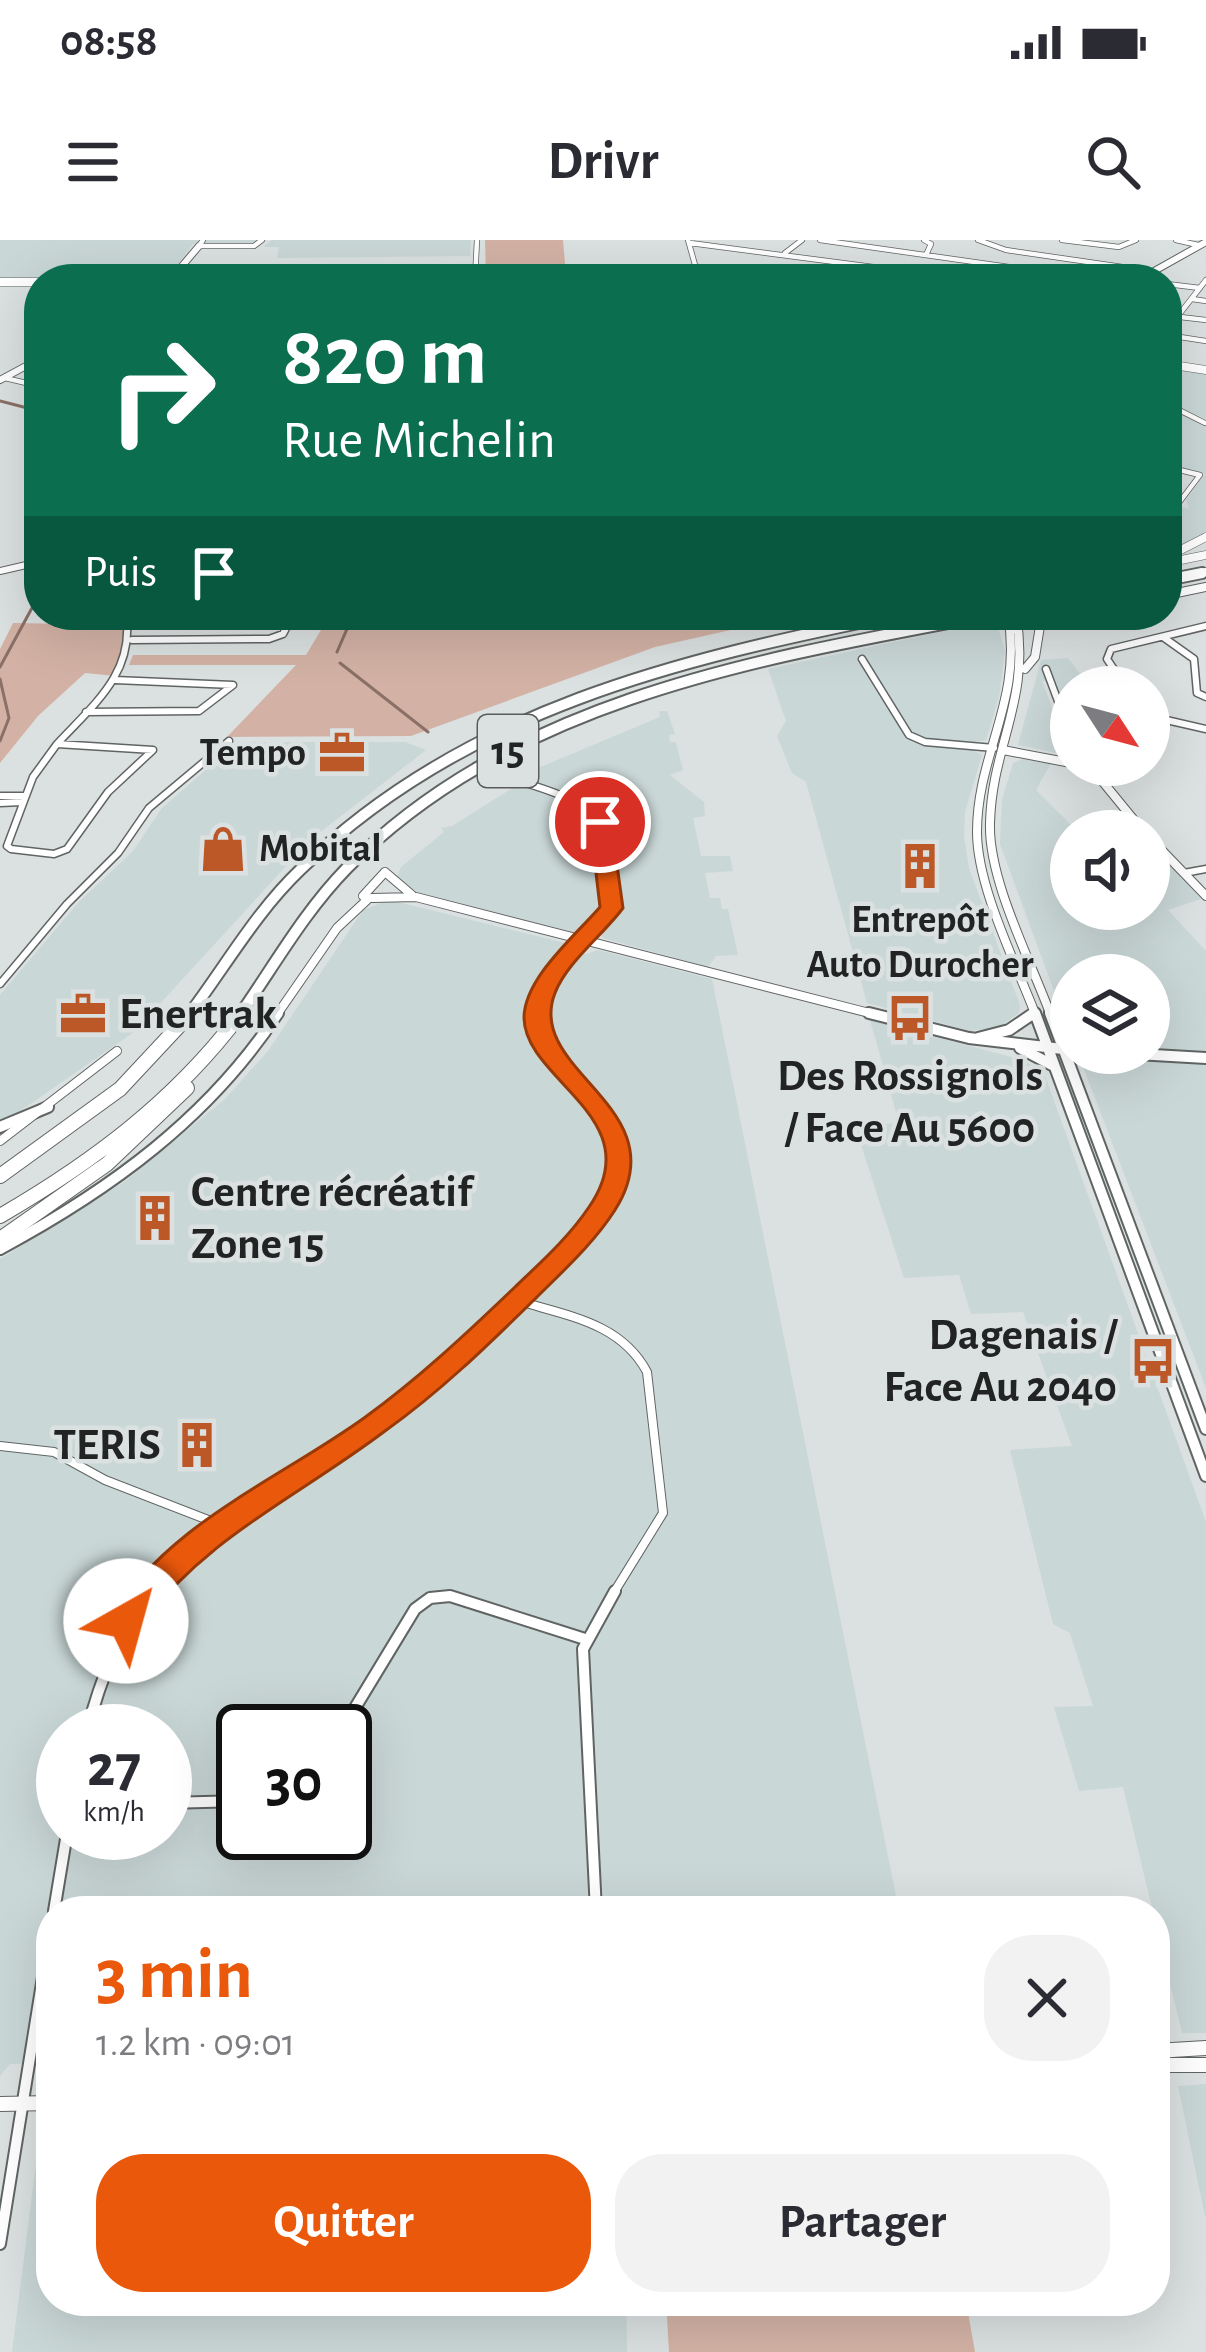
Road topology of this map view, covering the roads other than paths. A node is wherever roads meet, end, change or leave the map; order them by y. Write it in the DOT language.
graph roads {
  1 [pos="262,240"];
  2 [pos="802,240"];
  3 [pos="820,240"];
  4 [pos="924,240"];
  5 [pos="978,240"];
  6 [pos="1062,240"];
  7 [pos="1136,240"];
  8 [pos="1177,240"];
  9 [pos="689,242"];
  10 [pos="201,243"];
  11 [pos="1082,243"];
  12 [pos="1199,243"];
  13 [pos="785,254"];
  14 [pos="926,255"];
  15 [pos="1065,259"];
  16 [pos="1091,262"];
  17 [pos="857,264"];
  18 [pos="985,264"];
  19 [pos="1103,264"];
  20 [pos="1164,264"];
  21 [pos="1206,280"];
  22 [pos="1182,286"];
  23 [pos="1200,288"];
  24 [pos="1192,299"];
  25 [pos="1206,301"];
  26 [pos="1182,312"];
  27 [pos="1182,471"];
  28 [pos="1182,499"];
  29 [pos="1206,626"];
  30 [pos="130,630"];
  31 [pos="285,630"];
  32 [pos="823,630"];
  33 [pos="919,630"];
  34 [pos="1014,630"];
  35 [pos="1016,630"];
  36 [pos="1039,630"];
  37 [pos="1162,636"];
  38 [pos="132,640"];
  39 [pos="862,658"];
  40 [pos="1111,666"];
  41 [pos="1025,669"];
  42 [pos="1046,669"];
  43 [pos="115,680"];
  44 [pos="1050,680"];
  45 [pos="1206,698"];
  46 [pos="85,712"];
  47 [pos="1170,721"];
  48 [pos="1206,729"];
  49 [pos="229,741"];
  50 [pos="56,744"];
  51 [pos="1000,749"];
  52 [pos="1050,759"];
  53 [pos="512,779"];
  54 [pos="1104,786"];
  55 [pos="24,799"];
  56 [pos="0,800"];
  57 [pos="1125,810"];
  58 [pos="1170,859"];
  59 [pos="1206,869"];
  60 [pos="1184,873"];
  61 [pos="1206,896"];
  62 [pos="416,897"];
  63 [pos="369,899"];
  64 [pos="586,940"];
  65 [pos="0,984"];
  66 [pos="257,991"];
  67 [pos="1050,1005"];
  68 [pos="1034,1013"];
  69 [pos="976,1040"];
  70 [pos="1017,1046"];
  71 [pos="1047,1049"];
  72 [pos="1050,1049"];
  73 [pos="117,1051"];
  74 [pos="1050,1056"];
  75 [pos="1170,1056"];
  76 [pos="1206,1058"];
  77 [pos="1050,1064"];
  78 [pos="1057,1074"];
  79 [pos="1076,1074"];
  80 [pos="48,1107"];
  81 [pos="0,1127"];
  82 [pos="0,1141"];
  83 [pos="0,1176"];
  84 [pos="0,1218"];
  85 [pos="0,1239"];
  86 [pos="0,1249"];
  87 [pos="519,1301"];
  88 [pos="1206,1429"];
  89 [pos="0,1446"];
  90 [pos="1206,1476"];
  91 [pos="220,1525"];
  92 [pos="585,1639"];
  93 [pos="93,1704"];
  94 [pos="357,1704"];
  95 [pos="63,1860"];
  96 [pos="57,1896"];
  97 [pos="595,1896"];
  98 [pos="36,2013"];
  99 [pos="1206,2048"];
  100 [pos="1170,2050"];
  101 [pos="1170,2065"];
  102 [pos="1206,2066"];
  103 [pos="36,2103"];
  104 [pos="0,2104"];
  105 [pos="20,2104"];
  106 [pos="0,2244"];
  1 -- 10 [label="street"];
  2 -- 13 [label="street"];
  3 -- 14 [label="street"];
  4 -- 14 [label="street"];
  5 -- 15 [label="street"];
  6 -- 11 [label="street"];
  7 -- 11 [label="street"];
  8 -- 12 [label="street"];
  9 -- 13 [label="street"];
  11 -- 15 [label="street"];
  12 -- 20 [label="main road"];
  13 -- 17 [label="street"];
  14 -- 18 [label="street"];
  15 -- 16 [label="street"];
  16 -- 19 [label="street"];
  21 -- 23 [label="street"];
  22 -- 23 [label="street"];
  23 -- 24 [label="street"];
  24 -- 25 [label="street"];
  24 -- 26 [label="street"];
  27 -- 28 [label="street"];
  29 -- 37 [label="street"];
  30 -- 38 [label="street"];
  31 -- 38 [label="street"];
  32 -- 83 [label="highway, 15"];
  33 -- 66 [label="highway, 15"];
  34 -- 51 [label="main road"];
  35 -- 41 [label="main road"];
  36 -- 41 [label="main road"];
  37 -- 40 [label="street"];
  37 -- 45 [label="street"];
  38 -- 43 [label="street"];
  39 -- 51 [label="street"];
  41 -- 51 [label="main road"];
  42 -- 44 [label="street"];
  43 -- 46 [label="street"];
  43 -- 46 [label="street"];
  46 -- 50 [label="street"];
  47 -- 48 [label="street"];
  49 -- 65 [label="street"];
  50 -- 55 [label="street"];
  50 -- 55 [label="street"];
  51 -- 52 [label="main road"];
  51 -- 67 [label="main road"];
  51 -- 68 [label="main road"];
  53 -- 64 [label="street"];
  54 -- 57 [label="main road"];
  55 -- 56 [label="street"];
  58 -- 60 [label="main road"];
  59 -- 60 [label="street"];
  60 -- 61 [label="main road"];
  62 -- 63 [label="main road"];
  62 -- 63 [label="main road"];
  62 -- 64 [label="main road"];
  63 -- 86 [label="main road"];
  64 -- 69 [label="main road"];
  64 -- 87 [label="street"];
  66 -- 84 [label="highway, 15"];
  66 -- 85 [label="highway"];
  68 -- 69 [label="main road"];
  68 -- 71 [label="main road"];
  69 -- 70 [label="main road"];
  70 -- 71 [label="main road"];
  70 -- 77 [label="main road"];
  71 -- 72 [label="main road"];
  71 -- 74 [label="main road"];
  73 -- 80 [label="street"];
  75 -- 76 [label="main road"];
  78 -- 90 [label="main road"];
  79 -- 88 [label="main road"];
  80 -- 81 [label="main road"];
  80 -- 82 [label="street"];
  87 -- 91 [label="street"];
  87 -- 92 [label="street"];
  89 -- 91 [label="street"];
  91 -- 93 [label="street"];
  92 -- 94 [label="street"];
  92 -- 97 [label="street"];
  95 -- 96 [label="street"];
  98 -- 105 [label="street"];
  99 -- 100 [label="main road"];
  101 -- 102 [label="main road"];
  103 -- 105 [label="main road"];
  104 -- 105 [label="main road"];
  105 -- 106 [label="street"];
}
